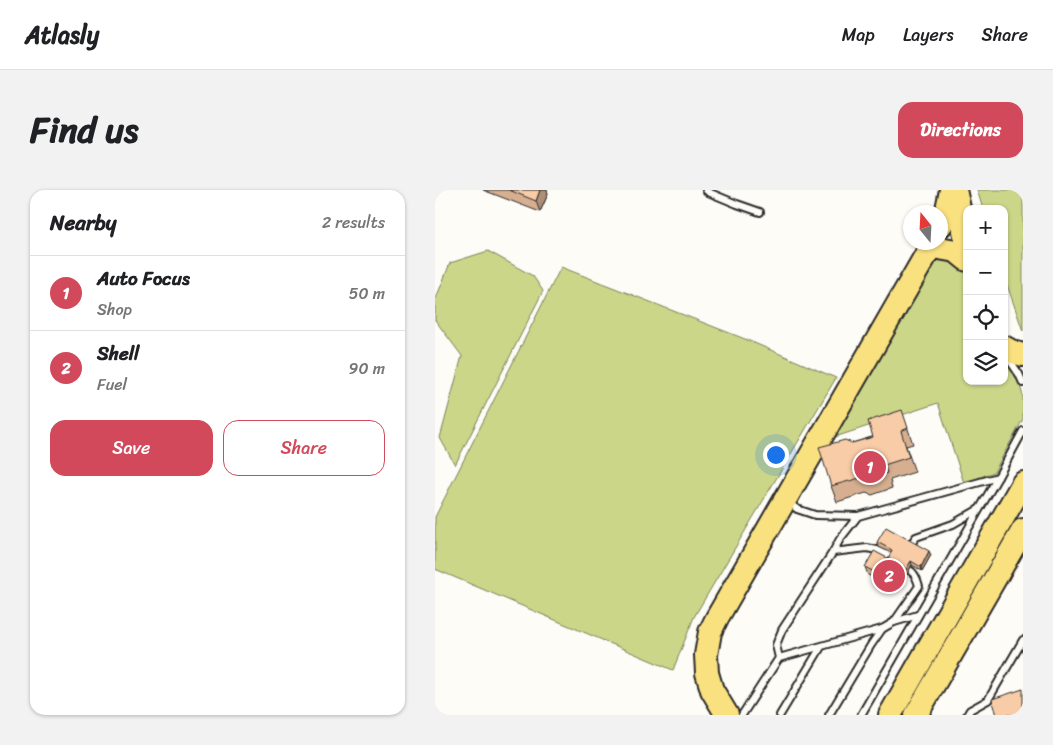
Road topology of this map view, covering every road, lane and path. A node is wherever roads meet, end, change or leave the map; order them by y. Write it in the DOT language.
graph roads {
  1 [pos="706,190"];
  2 [pos="953,190"];
  3 [pos="760,212"];
  4 [pos="951,222"];
  5 [pos="963,238"];
  6 [pos="931,250"];
  7 [pos="944,250"];
  8 [pos="963,257"];
  9 [pos="1008,349"];
  10 [pos="1023,355"];
  11 [pos="1008,358"];
  12 [pos="1023,383"];
  13 [pos="1023,431"];
  14 [pos="997,477"];
  15 [pos="1023,483"];
  16 [pos="785,500"];
  17 [pos="980,508"];
  18 [pos="858,516"];
  19 [pos="1023,530"];
  20 [pos="833,552"];
  21 [pos="901,560"];
  22 [pos="918,615"];
  23 [pos="894,622"];
  24 [pos="882,629"];
  25 [pos="1023,640"];
  26 [pos="821,647"];
  27 [pos="779,658"];
  28 [pos="727,715"];
  29 [pos="742,715"];
  30 [pos="780,715"];
  31 [pos="829,715"];
  32 [pos="861,715"];
  33 [pos="890,715"];
  34 [pos="916,715"];
  35 [pos="967,715"];
  1 -- 3 [label="lane"];
  2 -- 4 [label="highway"];
  4 -- 5 [label="highway"];
  6 -- 16 [label="highway"];
  7 -- 8 [label="highway"];
  9 -- 10 [label="highway"];
  11 -- 12 [label="lane"];
  13 -- 14 [label="lane"];
  14 -- 17 [label="lane"];
  14 -- 18 [label="lane"];
  15 -- 33 [label="highway"];
  16 -- 18 [label="lane"];
  16 -- 28 [label="highway"];
  17 -- 21 [label="lane"];
  17 -- 22 [label="lane"];
  18 -- 20 [label="lane"];
  19 -- 34 [label="highway"];
  20 -- 21 [label="lane"];
  20 -- 27 [label="lane"];
  21 -- 23 [label="lane"];
  22 -- 23 [label="lane"];
  22 -- 32 [label="lane"];
  23 -- 24 [label="lane"];
  24 -- 26 [label="lane"];
  24 -- 31 [label="lane"];
  25 -- 35 [label="lane"];
  26 -- 27 [label="lane"];
  26 -- 30 [label="lane"];
  27 -- 29 [label="lane"];
}
